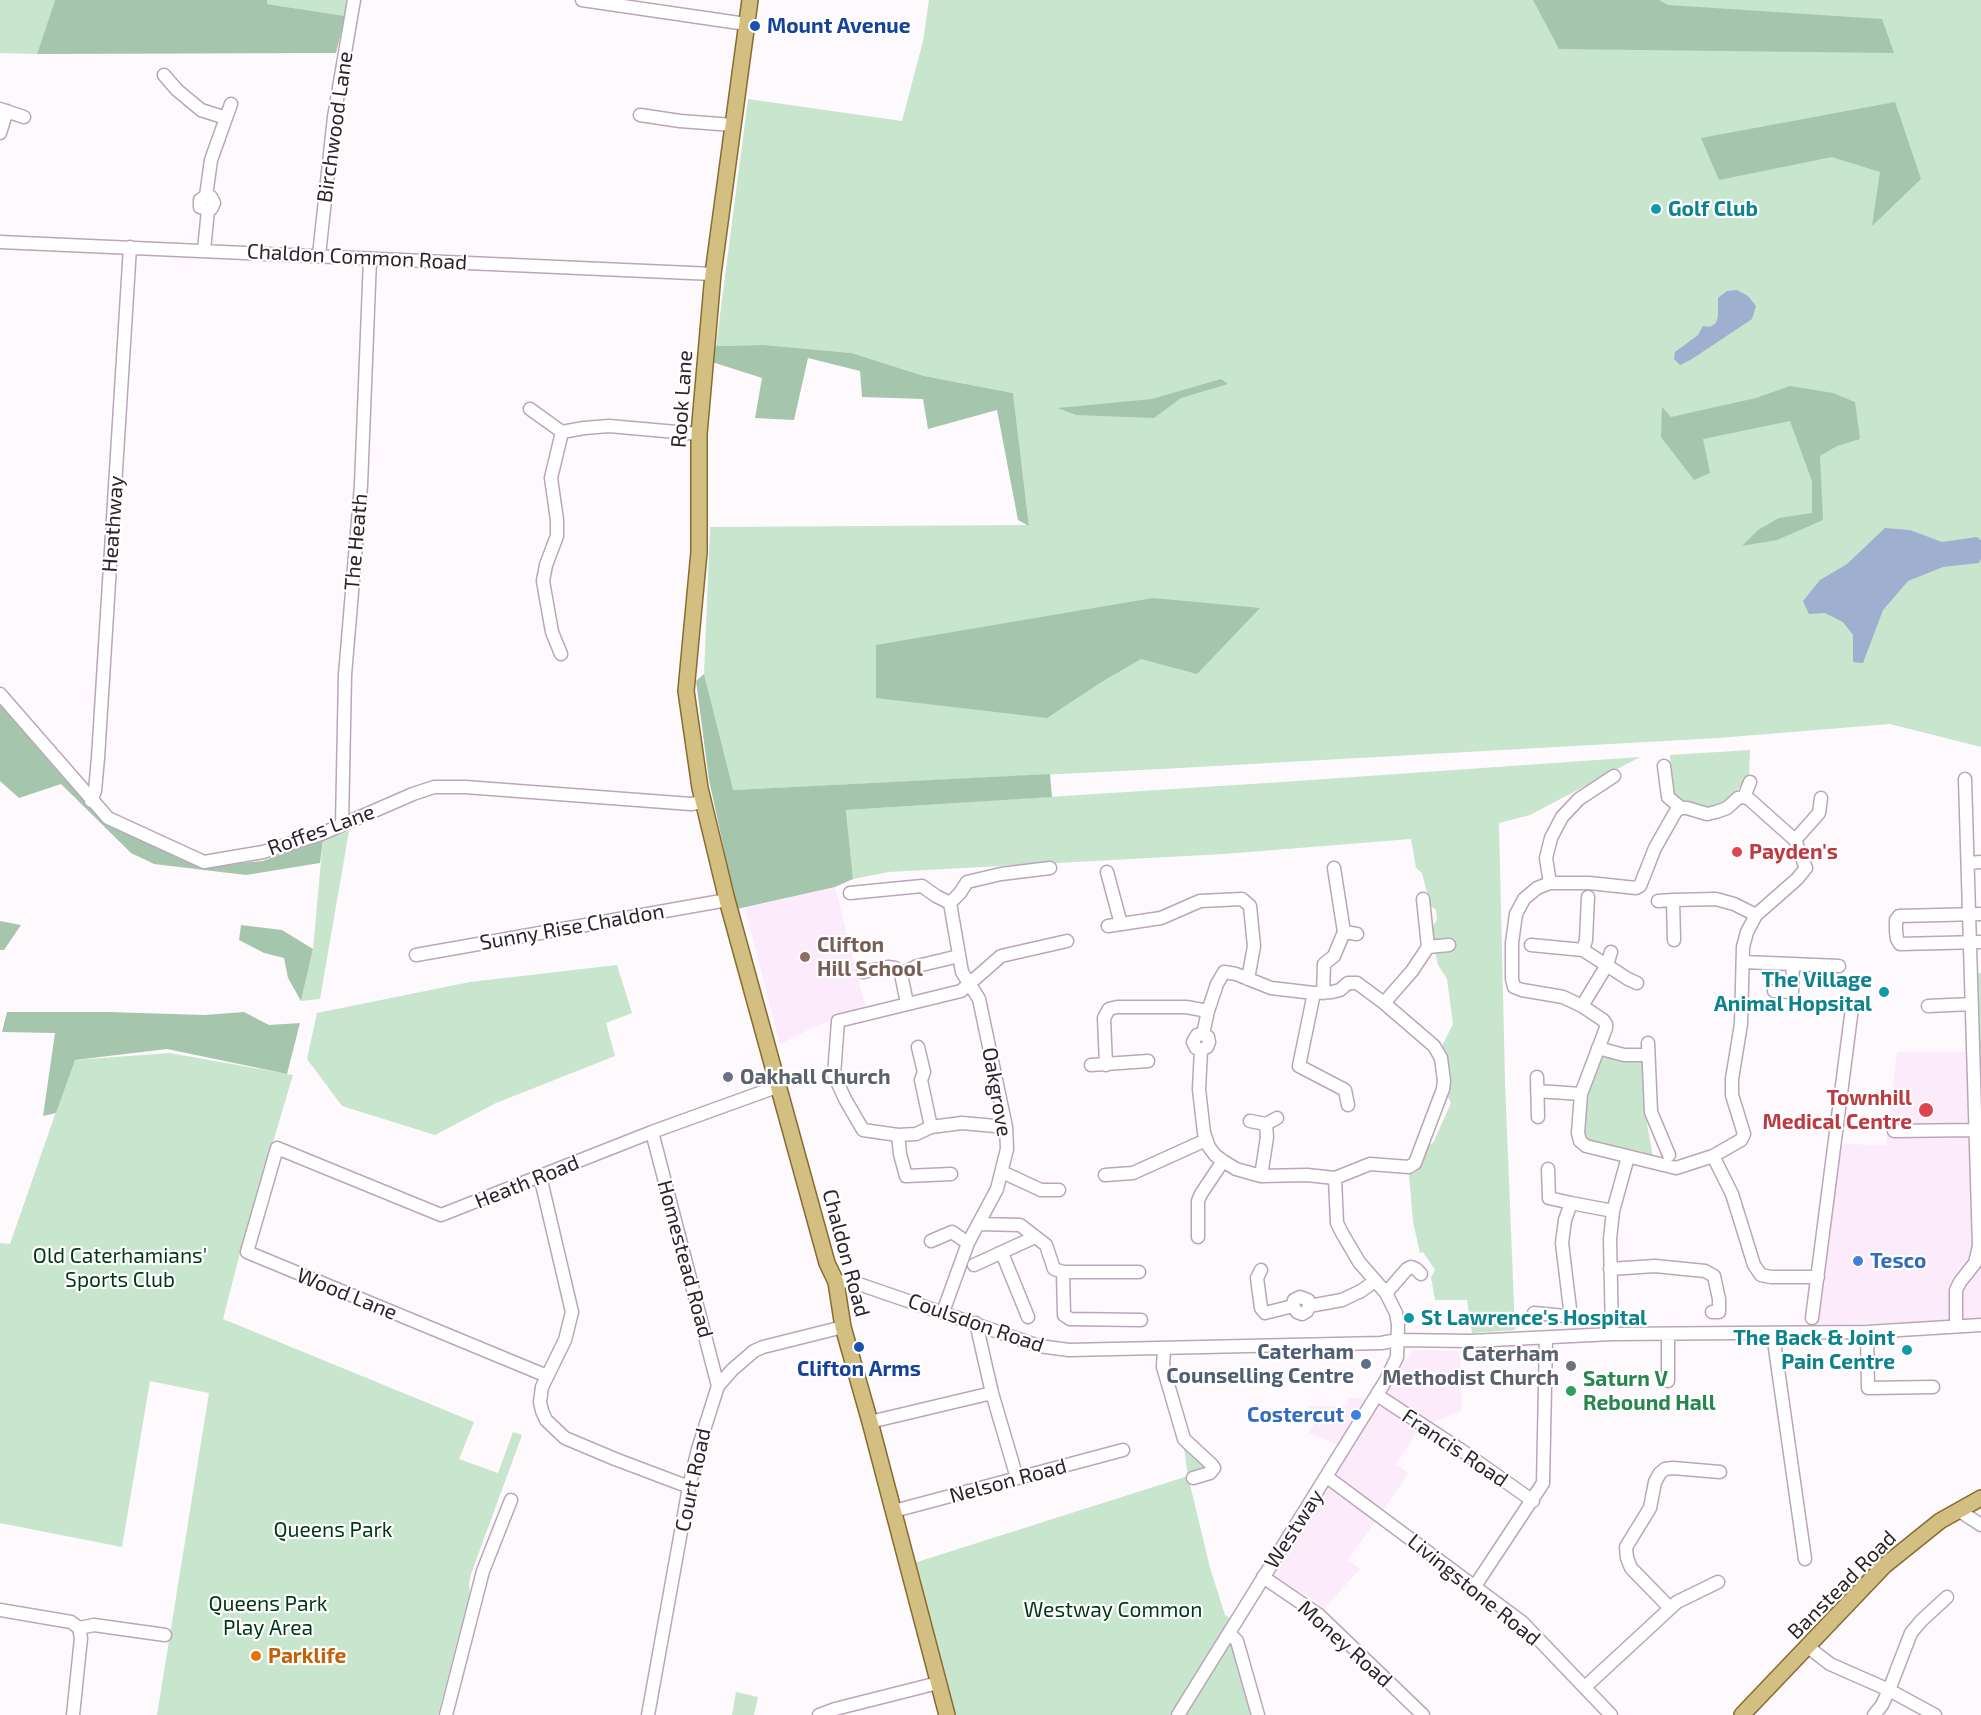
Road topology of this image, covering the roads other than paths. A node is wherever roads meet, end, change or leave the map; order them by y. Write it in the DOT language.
graph roads {
  1 [pos="354,0"];
  2 [pos="582,0"];
  3 [pos="750,0"];
  4 [pos="746,24"];
  5 [pos="164,75"];
  6 [pos="231,104"];
  7 [pos="3,110"];
  8 [pos="640,115"];
  9 [pos="24,117"];
  10 [pos="226,118"];
  11 [pos="734,125"];
  12 [pos="0,133"];
  13 [pos="0,242"];
  14 [pos="130,247"];
  15 [pos="204,250"];
  16 [pos="319,255"];
  17 [pos="370,259"];
  18 [pos="713,274"];
  19 [pos="530,409"];
  20 [pos="562,432"];
  21 [pos="699,434"];
  22 [pos="561,654"];
  23 [pos="0,694"];
  24 [pos="1664,766"];
  25 [pos="1614,776"];
  26 [pos="1965,779"];
  27 [pos="1750,782"];
  28 [pos="1744,797"];
  29 [pos="1821,798"];
  30 [pos="91,801"];
  31 [pos="703,801"];
  32 [pos="1681,808"];
  33 [pos="342,825"];
  34 [pos="1796,840"];
  35 [pos="1975,863"];
  36 [pos="1050,868"];
  37 [pos="1334,868"];
  38 [pos="1107,872"];
  39 [pos="1550,883"];
  40 [pos="850,893"];
  41 [pos="1588,897"];
  42 [pos="1424,899"];
  43 [pos="728,900"];
  44 [pos="1673,900"];
  45 [pos="1658,901"];
  46 [pos="950,903"];
  47 [pos="1976,914"];
  48 [pos="1756,915"];
  49 [pos="1121,924"];
  50 [pos="1108,926"];
  51 [pos="1344,932"];
  52 [pos="1357,934"];
  53 [pos="1674,940"];
  54 [pos="1067,941"];
  55 [pos="1976,942"];
  56 [pos="1449,945"];
  57 [pos="1531,945"];
  58 [pos="1428,947"];
  59 [pos="1583,950"];
  60 [pos="1611,952"];
  61 [pos="416,955"];
  62 [pos="959,956"];
  63 [pos="1744,962"];
  64 [pos="1607,965"];
  65 [pos="1793,965"];
  66 [pos="1839,966"];
  67 [pos="863,972"];
  68 [pos="901,974"];
  69 [pos="1248,979"];
  70 [pos="1637,983"];
  71 [pos="969,985"];
  72 [pos="1774,991"];
  73 [pos="1318,993"];
  74 [pos="906,1003"];
  75 [pos="1384,1003"];
  76 [pos="1972,1004"];
  77 [pos="1582,1006"];
  78 [pos="1928,1006"];
  79 [pos="1852,1008"];
  80 [pos="1208,1011"];
  81 [pos="918,1047"];
  82 [pos="1598,1048"];
  83 [pos="1148,1062"];
  84 [pos="1091,1065"];
  85 [pos="1106,1065"];
  86 [pos="1537,1077"];
  87 [pos="779,1086"];
  88 [pos="1537,1091"];
  89 [pos="1581,1094"];
  90 [pos="1348,1105"];
  91 [pos="1538,1117"];
  92 [pos="1250,1121"];
  93 [pos="931,1127"];
  94 [pos="1006,1127"];
  95 [pos="1975,1130"];
  96 [pos="1894,1131"];
  97 [pos="652,1132"];
  98 [pos="898,1135"];
  99 [pos="1206,1140"];
  100 [pos="277,1148"];
  101 [pos="1668,1155"];
  102 [pos="1713,1156"];
  103 [pos="1628,1157"];
  104 [pos="1223,1161"];
  105 [pos="1548,1169"];
  106 [pos="1002,1172"];
  107 [pos="951,1174"];
  108 [pos="1106,1175"];
  109 [pos="540,1176"];
  110 [pos="1261,1176"];
  111 [pos="1335,1178"];
  112 [pos="1059,1190"];
  113 [pos="1979,1192"];
  114 [pos="1571,1203"];
  115 [pos="1613,1211"];
  116 [pos="979,1224"];
  117 [pos="1035,1237"];
  118 [pos="1198,1237"];
  119 [pos="931,1241"];
  120 [pos="968,1243"];
  121 [pos="1002,1253"];
  122 [pos="974,1265"];
  123 [pos="1610,1269"];
  124 [pos="1261,1270"];
  125 [pos="1063,1272"];
  126 [pos="1139,1272"];
  127 [pos="1421,1274"];
  128 [pos="1818,1277"];
  129 [pos="1375,1281"];
  130 [pos="836,1282"];
  131 [pos="1386,1293"];
  132 [pos="943,1312"];
  133 [pos="1712,1312"];
  134 [pos="1534,1313"];
  135 [pos="1028,1317"];
  136 [pos="1812,1318"];
  137 [pos="1141,1320"];
  138 [pos="975,1323"];
  139 [pos="1981,1325"];
  140 [pos="1956,1326"];
  141 [pos="843,1327"];
  142 [pos="1867,1332"];
  143 [pos="1612,1334"];
  144 [pos="1668,1334"];
  145 [pos="1773,1334"];
  146 [pos="1546,1338"];
  147 [pos="1398,1340"];
  148 [pos="1164,1349"];
  149 [pos="547,1376"];
  150 [pos="1668,1381"];
  151 [pos="718,1386"];
  152 [pos="1933,1387"];
  153 [pos="992,1393"];
  154 [pos="1377,1395"];
  155 [pos="870,1422"];
  156 [pos="1123,1450"];
  157 [pos="1720,1472"];
  158 [pos="1327,1477"];
  159 [pos="1017,1478"];
  160 [pos="1192,1478"];
  161 [pos="689,1487"];
  162 [pos="1981,1498"];
  163 [pos="511,1500"];
  164 [pos="1533,1501"];
  165 [pos="1958,1510"];
  166 [pos="894,1511"];
  167 [pos="1981,1526"];
  168 [pos="1804,1558"];
  169 [pos="1263,1577"];
  170 [pos="1718,1582"];
  171 [pos="1475,1586"];
  172 [pos="1947,1597"];
  173 [pos="1670,1608"];
  174 [pos="0,1610"];
  175 [pos="80,1628"];
  176 [pos="1229,1633"];
  177 [pos="165,1635"];
  178 [pos="1808,1647"];
  179 [pos="938,1683"];
  180 [pos="1585,1688"];
  181 [pos="1889,1690"];
  182 [pos="73,1715"];
  183 [pos="446,1715"];
  184 [pos="648,1715"];
  185 [pos="819,1715"];
  186 [pos="947,1715"];
  187 [pos="1178,1715"];
  188 [pos="1258,1715"];
  189 [pos="1423,1715"];
  190 [pos="1611,1715"];
  191 [pos="1742,1715"];
  192 [pos="1874,1715"];
  193 [pos="1935,1715"];
  1 -- 16 [label="street, Birchwood Lane"];
  2 -- 4 [label="street"];
  3 -- 4 [label="main road, Rook Lane"];
  4 -- 11 [label="main road, Rook Lane"];
  5 -- 10 [label="street"];
  6 -- 10 [label="street"];
  7 -- 9 [label="street"];
  7 -- 12 [label="street"];
  8 -- 11 [label="street"];
  10 -- 15 [label="street"];
  11 -- 18 [label="main road, Rook Lane"];
  13 -- 14 [label="street, Chaldon Common Road"];
  14 -- 15 [label="street, Chaldon Common Road"];
  14 -- 30 [label="street, Heathway"];
  15 -- 16 [label="street, Chaldon Common Road"];
  16 -- 17 [label="street, Chaldon Common Road"];
  17 -- 18 [label="street, Chaldon Common Road"];
  17 -- 33 [label="street, The Heath"];
  18 -- 21 [label="main road, Rook Lane"];
  19 -- 20 [label="street"];
  20 -- 21 [label="street"];
  20 -- 22 [label="street"];
  21 -- 31 [label="main road, Rook Lane"];
  23 -- 30 [label="street, Roffes Lane"];
  24 -- 32 [label="street"];
  25 -- 39 [label="street"];
  26 -- 35 [label="street"];
  27 -- 28 [label="street"];
  28 -- 32 [label="street"];
  28 -- 34 [label="street"];
  29 -- 34 [label="street"];
  30 -- 33 [label="street, Roffes Lane"];
  31 -- 33 [label="street, Roffes Lane"];
  31 -- 43 [label="main road, Chaldon Road"];
  32 -- 39 [label="street"];
  34 -- 48 [label="street"];
  35 -- 47 [label="street"];
  36 -- 46 [label="street"];
  37 -- 51 [label="street"];
  38 -- 49 [label="street"];
  39 -- 77 [label="street"];
  40 -- 46 [label="street"];
  41 -- 59 [label="street"];
  42 -- 58 [label="street"];
  43 -- 61 [label="street, Sunny Rise Chaldon"];
  43 -- 87 [label="main road, Chaldon Road"];
  44 -- 45 [label="street"];
  44 -- 48 [label="street"];
  44 -- 53 [label="street"];
  46 -- 62 [label="street, Oakgrove"];
  47 -- 55 [label="street"];
  47 -- 55 [label="street"];
  48 -- 63 [label="street"];
  49 -- 50 [label="street"];
  49 -- 69 [label="street"];
  51 -- 52 [label="street"];
  51 -- 73 [label="street"];
  54 -- 71 [label="street"];
  55 -- 76 [label="street"];
  56 -- 58 [label="street"];
  57 -- 59 [label="street"];
  58 -- 75 [label="street"];
  59 -- 64 [label="street"];
  60 -- 64 [label="street"];
  62 -- 68 [label="street"];
  62 -- 71 [label="street, Oakgrove"];
  63 -- 65 [label="street"];
  63 -- 102 [label="street"];
  64 -- 70 [label="street"];
  64 -- 77 [label="street"];
  65 -- 66 [label="street"];
  65 -- 72 [label="street"];
  67 -- 68 [label="street"];
  68 -- 74 [label="street"];
  69 -- 73 [label="street"];
  69 -- 80 [label="street"];
  71 -- 74 [label="street"];
  71 -- 94 [label="street, Oakgrove"];
  73 -- 75 [label="street"];
  73 -- 90 [label="street"];
  74 -- 98 [label="street"];
  75 -- 111 [label="street"];
  76 -- 78 [label="street"];
  76 -- 95 [label="street"];
  77 -- 82 [label="street"];
  79 -- 128 [label="street"];
  80 -- 85 [label="street"];
  80 -- 99 [label="street"];
  81 -- 93 [label="street"];
  82 -- 89 [label="street"];
  82 -- 101 [label="street"];
  83 -- 85 [label="street"];
  84 -- 85 [label="street"];
  86 -- 88 [label="street"];
  87 -- 97 [label="street, Heath Road"];
  87 -- 130 [label="main road, Chaldon Road"];
  88 -- 89 [label="street"];
  88 -- 91 [label="street"];
  89 -- 103 [label="street"];
  92 -- 110 [label="street"];
  93 -- 94 [label="street"];
  93 -- 98 [label="street"];
  94 -- 106 [label="street, Oakgrove"];
  95 -- 96 [label="street"];
  95 -- 113 [label="street"];
  97 -- 109 [label="street, Heath Road"];
  97 -- 151 [label="street, Homestead Road"];
  98 -- 107 [label="street"];
  99 -- 104 [label="street"];
  99 -- 108 [label="street"];
  100 -- 109 [label="street, Heath Road"];
  100 -- 149 [label="street, Wood Lane"];
  102 -- 103 [label="street"];
  102 -- 128 [label="street"];
  103 -- 115 [label="street"];
  104 -- 110 [label="street"];
  104 -- 118 [label="street"];
  105 -- 114 [label="street"];
  106 -- 112 [label="street"];
  106 -- 116 [label="street, Oakgrove"];
  109 -- 149 [label="street"];
  110 -- 111 [label="street"];
  111 -- 129 [label="street"];
  113 -- 140 [label="street"];
  114 -- 115 [label="street"];
  114 -- 134 [label="street"];
  115 -- 123 [label="street"];
  116 -- 117 [label="street"];
  116 -- 120 [label="street, Oakgrove"];
  117 -- 121 [label="street"];
  117 -- 125 [label="street"];
  119 -- 120 [label="street"];
  120 -- 132 [label="street, Oakgrove"];
  121 -- 122 [label="street"];
  121 -- 135 [label="street"];
  123 -- 133 [label="street"];
  123 -- 143 [label="street"];
  124 -- 129 [label="street"];
  125 -- 126 [label="street"];
  125 -- 137 [label="street"];
  127 -- 131 [label="street"];
  128 -- 136 [label="street"];
  129 -- 131 [label="street"];
  130 -- 132 [label="street, Coulsdon Road"];
  130 -- 141 [label="main road, Chaldon Road"];
  131 -- 147 [label="street, Westway"];
  132 -- 138 [label="street, Coulsdon Road"];
  138 -- 148 [label="street, Coulsdon Road"];
  138 -- 153 [label="street"];
  139 -- 140 [label="street, Coulsdon Road"];
  140 -- 142 [label="street, Coulsdon Road"];
  141 -- 151 [label="street, Court Road"];
  141 -- 155 [label="main road, Chaldon Road"];
  142 -- 145 [label="street, Coulsdon Road"];
  142 -- 152 [label="street"];
  143 -- 144 [label="street, Coulsdon Road"];
  143 -- 146 [label="street, Coulsdon Road"];
  144 -- 145 [label="street, Coulsdon Road"];
  144 -- 150 [label="street"];
  145 -- 168 [label="street"];
  146 -- 147 [label="street, Coulsdon Road"];
  146 -- 164 [label="street"];
  147 -- 148 [label="street, Coulsdon Road"];
  147 -- 154 [label="street, Westway"];
  148 -- 160 [label="street"];
  149 -- 161 [label="street"];
  151 -- 161 [label="street, Court Road"];
  153 -- 155 [label="street"];
  153 -- 159 [label="street"];
  154 -- 158 [label="street, Westway"];
  154 -- 164 [label="street, Francis Road"];
  155 -- 166 [label="main road, Chaldon Road"];
  156 -- 159 [label="street, Nelson Road"];
  157 -- 173 [label="street"];
  158 -- 169 [label="street, Westway"];
  158 -- 171 [label="street, Livingstone Road"];
  159 -- 166 [label="street, Nelson Road"];
  161 -- 184 [label="street, Court Road"];
  162 -- 165 [label="main road, Banstead Road"];
  163 -- 183 [label="street"];
  164 -- 171 [label="street"];
  165 -- 167 [label="street"];
  165 -- 178 [label="main road, Banstead Road"];
  166 -- 179 [label="main road, Chaldon Road"];
  169 -- 176 [label="street, Westway"];
  169 -- 189 [label="street, Money Road"];
  170 -- 173 [label="street"];
  171 -- 180 [label="street, Livingstone Road"];
  172 -- 181 [label="street"];
  173 -- 180 [label="street"];
  174 -- 175 [label="street"];
  175 -- 177 [label="street"];
  175 -- 182 [label="street"];
  176 -- 187 [label="street, Westway"];
  176 -- 188 [label="street"];
  178 -- 181 [label="street"];
  178 -- 191 [label="main road, Banstead Road"];
  179 -- 185 [label="street"];
  179 -- 186 [label="main road, Chaldon Road"];
  180 -- 190 [label="street, Livingstone Road"];
  181 -- 192 [label="street"];
  181 -- 193 [label="street"];
}
